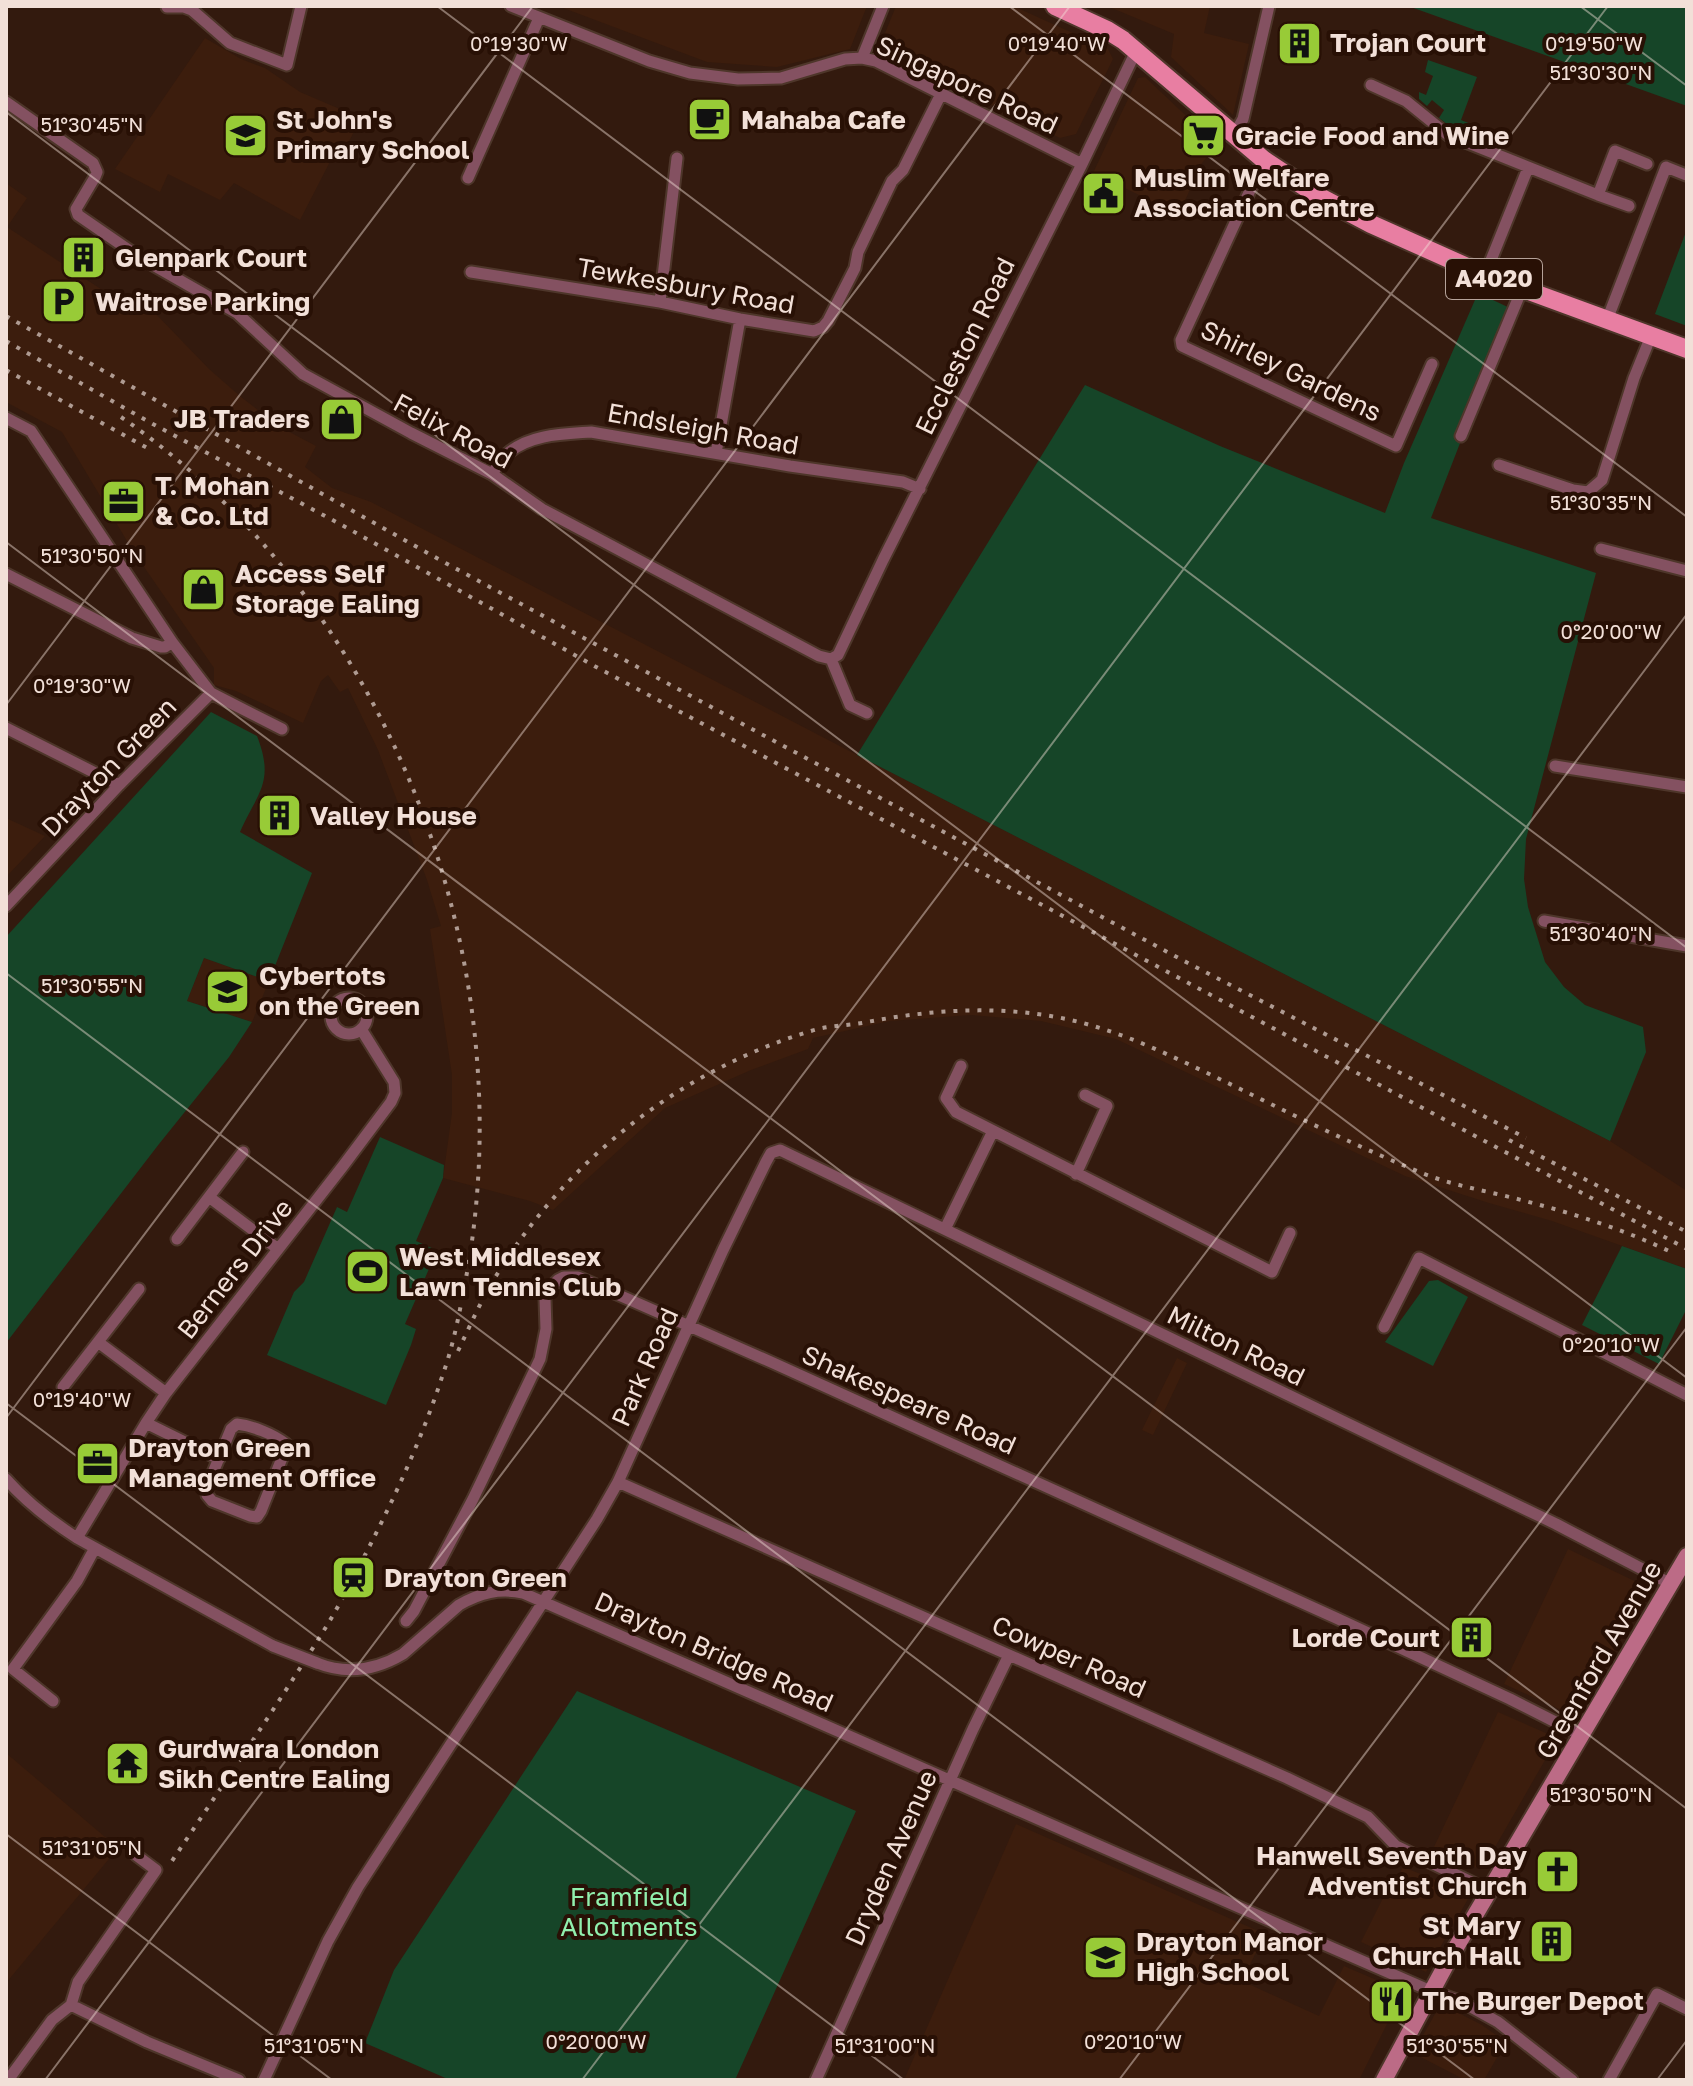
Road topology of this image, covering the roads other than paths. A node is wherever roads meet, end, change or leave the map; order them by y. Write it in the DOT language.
graph roads {
  1 [pos="301,6"];
  2 [pos="511,6"];
  3 [pos="883,6"];
  4 [pos="1055,6"];
  5 [pos="1269,6"];
  6 [pos="167,7"];
  7 [pos="539,18"];
  8 [pos="1137,49"];
  9 [pos="862,58"];
  10 [pos="1371,85"];
  11 [pos="941,94"];
  12 [pos="6,102"];
  13 [pos="1234,135"];
  14 [pos="677,158"];
  15 [pos="1264,160"];
  16 [pos="1082,164"];
  17 [pos="1647,164"];
  18 [pos="1528,168"];
  19 [pos="1686,175"];
  20 [pos="468,178"];
  21 [pos="1598,195"];
  22 [pos="1629,206"];
  23 [pos="471,272"];
  24 [pos="1485,275"];
  25 [pos="1522,289"];
  26 [pos="660,302"];
  27 [pos="740,319"];
  28 [pos="1607,320"];
  29 [pos="1651,336"];
  30 [pos="1687,349"];
  31 [pos="1432,364"];
  32 [pos="6,418"];
  33 [pos="1461,436"];
  34 [pos="716,453"];
  35 [pos="1499,465"];
  36 [pos="492,474"];
  37 [pos="920,489"];
  38 [pos="1601,549"];
  39 [pos="1687,571"];
  40 [pos="6,574"];
  41 [pos="172,642"];
  42 [pos="831,659"];
  43 [pos="211,693"];
  44 [pos="867,713"];
  45 [pos="6,728"];
  46 [pos="282,729"];
  47 [pos="1555,766"];
  48 [pos="119,785"];
  49 [pos="1687,787"];
  50 [pos="6,906"];
  51 [pos="1544,921"];
  52 [pos="1687,946"];
  53 [pos="361,1029"];
  54 [pos="961,1066"];
  55 [pos="1085,1095"];
  56 [pos="993,1131"];
  57 [pos="780,1150"];
  58 [pos="243,1152"];
  59 [pos="1076,1174"];
  60 [pos="209,1197"];
  61 [pos="945,1229"];
  62 [pos="1290,1233"];
  63 [pos="177,1239"];
  64 [pos="278,1249"];
  65 [pos="139,1289"];
  66 [pos="688,1325"];
  67 [pos="1384,1327"];
  68 [pos="98,1342"];
  69 [pos="63,1387"];
  70 [pos="166,1393"];
  71 [pos="1687,1395"];
  72 [pos="146,1423"];
  73 [pos="219,1459"];
  74 [pos="6,1479"];
  75 [pos="618,1482"];
  76 [pos="12,1492"];
  77 [pos="77,1538"];
  78 [pos="95,1548"];
  79 [pos="1687,1556"];
  80 [pos="1671,1584"];
  81 [pos="543,1601"];
  82 [pos="406,1621"];
  83 [pos="1009,1655"];
  84 [pos="53,1701"];
  85 [pos="1583,1736"];
  86 [pos="950,1780"];
  87 [pos="136,1855"];
  88 [pos="1490,1891"];
  89 [pos="1431,1991"];
  90 [pos="71,2005"];
  91 [pos="1687,2009"];
  92 [pos="8,2080"];
  93 [pos="239,2080"];
  94 [pos="264,2080"];
  95 [pos="816,2080"];
  96 [pos="1384,2080"];
  97 [pos="1572,2080"];
  98 [pos="1609,2080"];
  1 -- 6 [label="street"];
  2 -- 7 [label="street, Singapore Road"];
  3 -- 9 [label="street"];
  4 -- 8 [label="main road, A4020"];
  5 -- 13 [label="street"];
  7 -- 9 [label="street, Singapore Road"];
  7 -- 20 [label="street"];
  8 -- 13 [label="main road, A4020"];
  8 -- 16 [label="street, Eccleston Road"];
  9 -- 11 [label="street, Singapore Road"];
  10 -- 18 [label="street"];
  11 -- 16 [label="street, Singapore Road"];
  11 -- 27 [label="street, Tewkesbury Road"];
  12 -- 36 [label="street, Felix Road"];
  13 -- 15 [label="main road, A4020"];
  14 -- 26 [label="street"];
  15 -- 24 [label="main road, A4020"];
  15 -- 31 [label="street, Shirley Gardens"];
  16 -- 37 [label="street, Eccleston Road"];
  17 -- 21 [label="street"];
  18 -- 21 [label="street"];
  18 -- 24 [label="street"];
  19 -- 28 [label="street"];
  21 -- 22 [label="street"];
  23 -- 26 [label="street, Tewkesbury Road"];
  24 -- 25 [label="main road, A4020"];
  25 -- 28 [label="main road, A4020"];
  25 -- 33 [label="street"];
  26 -- 27 [label="street, Tewkesbury Road"];
  27 -- 34 [label="street"];
  28 -- 29 [label="main road, A4020"];
  29 -- 30 [label="main road, A4020"];
  29 -- 35 [label="street"];
  32 -- 41 [label="street"];
  34 -- 36 [label="street, Endsleigh Road"];
  34 -- 37 [label="street, Endsleigh Road"];
  36 -- 42 [label="street, Felix Road"];
  37 -- 42 [label="street, Eccleston Road"];
  38 -- 39 [label="street"];
  40 -- 41 [label="street"];
  41 -- 43 [label="street"];
  42 -- 44 [label="street"];
  43 -- 46 [label="street"];
  43 -- 48 [label="street, Drayton Green"];
  45 -- 48 [label="street"];
  47 -- 49 [label="street"];
  48 -- 50 [label="street, Drayton Green"];
  51 -- 52 [label="street"];
  53 -- 64 [label="street, Berners Drive"];
  54 -- 56 [label="street"];
  55 -- 59 [label="street"];
  56 -- 59 [label="street"];
  56 -- 61 [label="street"];
  57 -- 61 [label="street, Milton Road"];
  57 -- 66 [label="street, Park Road"];
  58 -- 60 [label="street"];
  59 -- 62 [label="street"];
  60 -- 63 [label="street"];
  60 -- 64 [label="street"];
  61 -- 80 [label="street, Milton Road"];
  64 -- 70 [label="street, Berners Drive"];
  65 -- 68 [label="street"];
  66 -- 75 [label="street, Park Road"];
  66 -- 82 [label="street, Shakespeare Road"];
  66 -- 85 [label="street, Shakespeare Road"];
  67 -- 71 [label="street"];
  68 -- 69 [label="street"];
  68 -- 70 [label="street"];
  70 -- 72 [label="street, Berners Drive"];
  72 -- 73 [label="street"];
  72 -- 77 [label="street, Berners Drive"];
  73 -- 73 [label="street"];
  74 -- 76 [label="street, Drayton Bridge Road"];
  75 -- 81 [label="street, Park Road"];
  75 -- 83 [label="street, Cowper Road"];
  76 -- 77 [label="street, Drayton Bridge Road"];
  77 -- 78 [label="street, Drayton Bridge Road"];
  78 -- 81 [label="street, Drayton Bridge Road, bridge"];
  78 -- 84 [label="street"];
  79 -- 80 [label="street, Greenford Avenue"];
  80 -- 85 [label="street, Greenford Avenue"];
  81 -- 86 [label="street, Drayton Bridge Road"];
  81 -- 94 [label="street, Park Road"];
  83 -- 86 [label="street, Dryden Avenue"];
  83 -- 88 [label="street, Cowper Road"];
  85 -- 88 [label="street, Greenford Avenue"];
  86 -- 89 [label="street, Drayton Bridge Road"];
  86 -- 95 [label="street, Dryden Avenue"];
  87 -- 90 [label="street"];
  88 -- 89 [label="street, Greenford Avenue"];
  89 -- 96 [label="street, Greenford Avenue"];
  89 -- 97 [label="street, Drayton Bridge Road"];
  90 -- 92 [label="street"];
  90 -- 93 [label="street"];
  91 -- 98 [label="street"];
}
